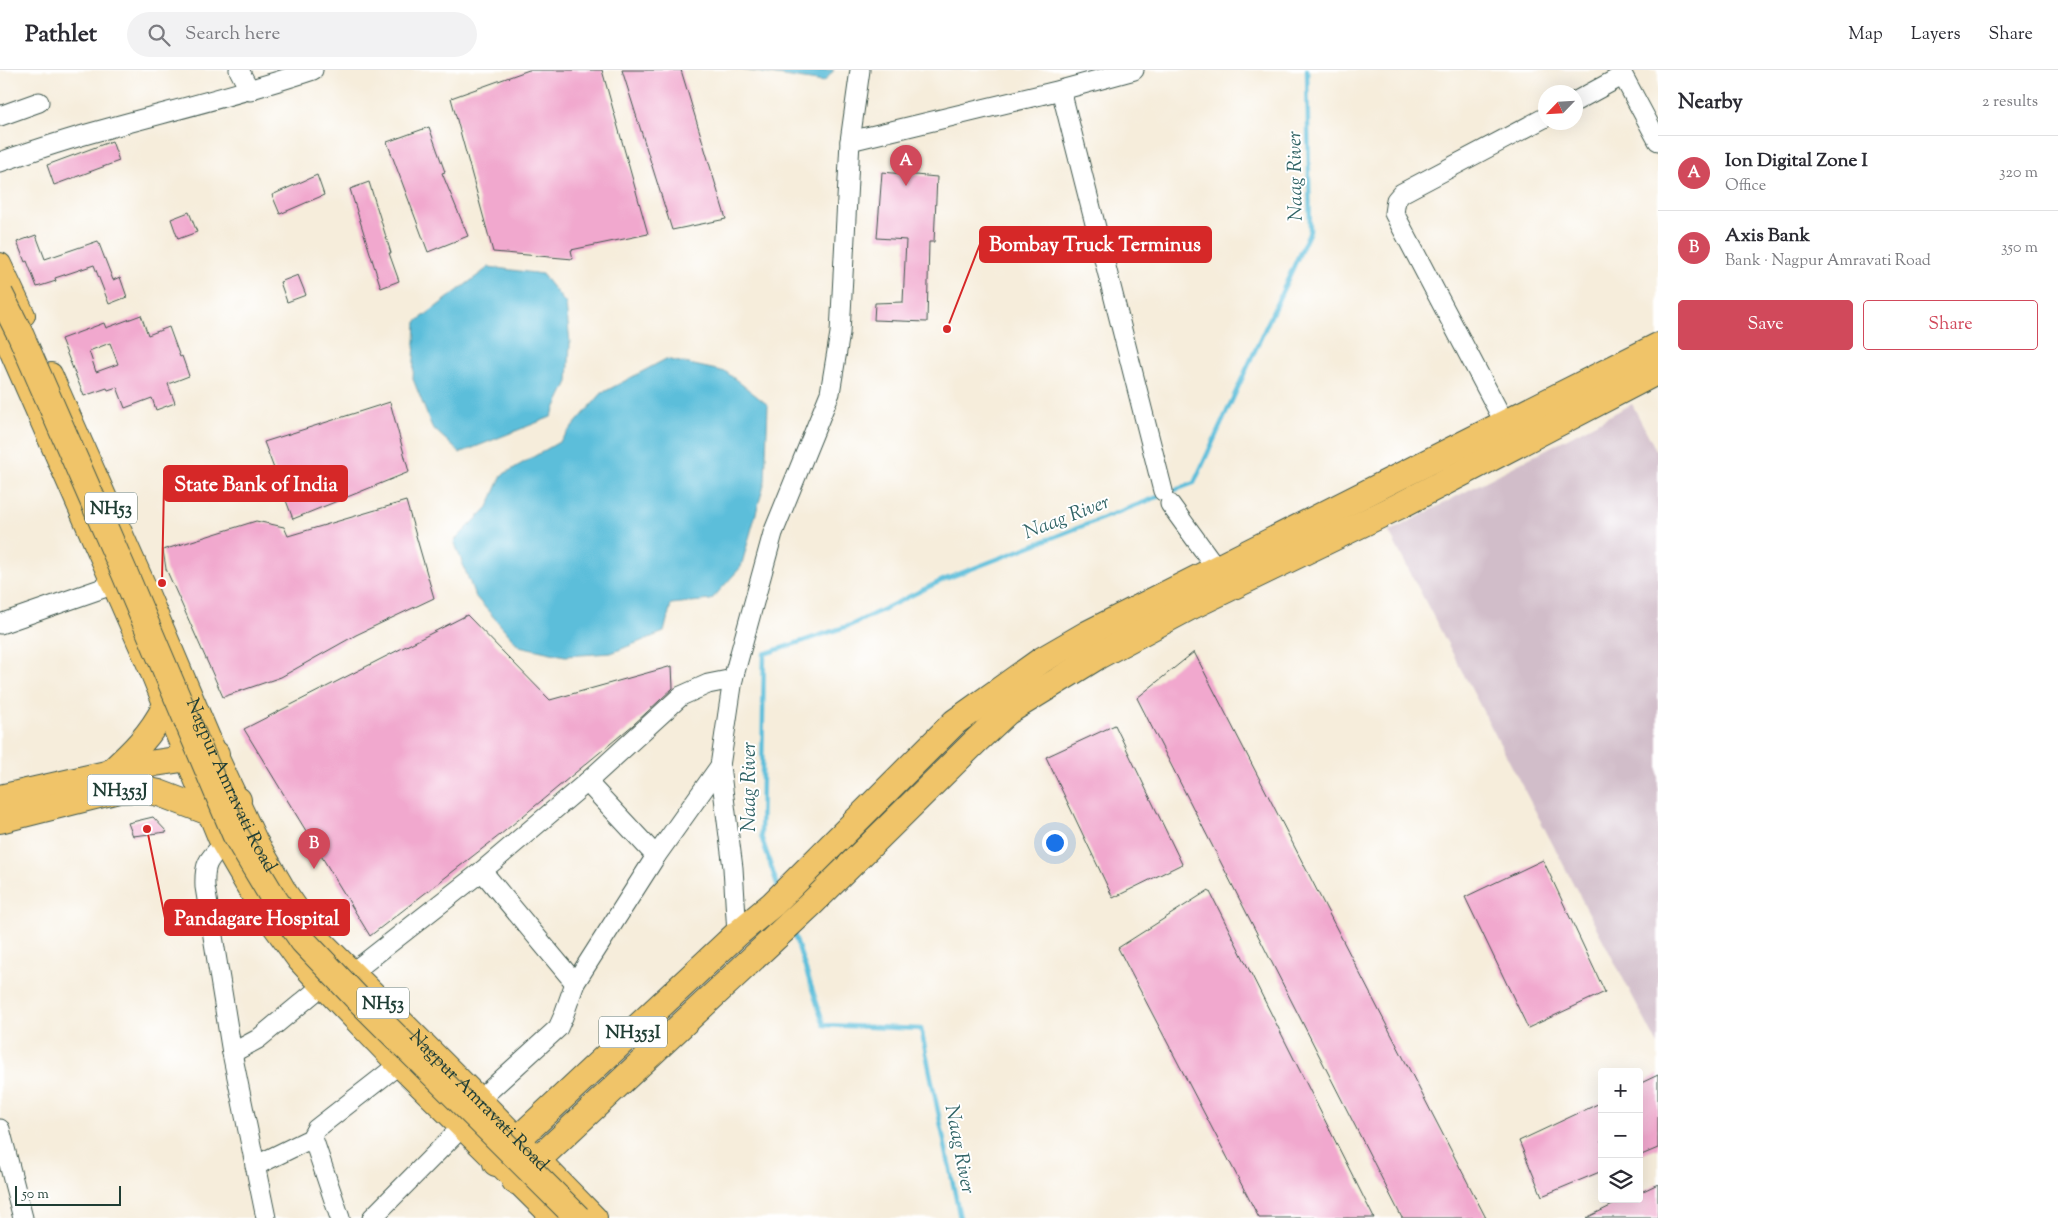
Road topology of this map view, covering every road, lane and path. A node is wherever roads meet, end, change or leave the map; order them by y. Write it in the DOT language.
graph roads {
  1 [pos="239,70"];
  2 [pos="313,70"];
  3 [pos="860,70"];
  4 [pos="1134,70"];
  5 [pos="1621,73"];
  6 [pos="1061,90"];
  7 [pos="250,91"];
  8 [pos="1583,97"];
  9 [pos="39,102"];
  10 [pos="0,116"];
  11 [pos="1538,121"];
  12 [pos="850,141"];
  13 [pos="1658,141"];
  14 [pos="0,162"];
  15 [pos="0,264"];
  16 [pos="0,294"];
  17 [pos="0,327"];
  18 [pos="1658,346"];
  19 [pos="1658,370"];
  20 [pos="1511,435"];
  21 [pos="1217,569"];
  22 [pos="112,585"];
  23 [pos="0,624"];
  24 [pos="733,679"];
  25 [pos="165,707"];
  26 [pos="216,754"];
  27 [pos="186,760"];
  28 [pos="720,766"];
  29 [pos="109,774"];
  30 [pos="587,782"];
  31 [pos="0,798"];
  32 [pos="238,800"];
  33 [pos="209,812"];
  34 [pos="0,820"];
  35 [pos="223,845"];
  36 [pos="656,856"];
  37 [pos="482,871"];
  38 [pos="737,934"];
  39 [pos="353,972"];
  40 [pos="575,983"];
  41 [pos="322,986"];
  42 [pos="232,1053"];
  43 [pos="398,1065"];
  44 [pos="480,1099"];
  45 [pos="461,1128"];
  46 [pos="0,1129"];
  47 [pos="518,1139"];
  48 [pos="310,1140"];
  49 [pos="539,1160"];
  50 [pos="496,1163"];
  51 [pos="256,1166"];
  52 [pos="515,1181"];
  53 [pos="23,1218"];
  54 [pos="266,1218"];
  55 [pos="340,1218"];
  56 [pos="372,1218"];
  57 [pos="553,1218"];
  58 [pos="578,1218"];
  59 [pos="596,1218"];
  1 -- 7 [label="street"];
  2 -- 7 [label="street"];
  3 -- 12 [label="street"];
  4 -- 6 [label="street"];
  5 -- 8 [label="street"];
  5 -- 13 [label="street"];
  6 -- 12 [label="street"];
  6 -- 21 [label="street"];
  7 -- 14 [label="street"];
  9 -- 10 [label="street"];
  11 -- 20 [label="street"];
  12 -- 24 [label="street"];
  15 -- 26 [label="main road, Nagpur Amravati Road / NH53"];
  16 -- 58 [label="highway, bridge"];
  17 -- 22 [label="main road, Nagpur Amravati Road / NH53"];
  18 -- 20 [label="highway"];
  19 -- 20 [label="highway"];
  20 -- 21 [label="highway"];
  20 -- 49 [label="highway, NH353I"];
  21 -- 38 [label="highway, NH353I"];
  22 -- 23 [label="street"];
  22 -- 25 [label="main road, Nagpur Amravati Road / NH53"];
  24 -- 28 [label="street"];
  24 -- 30 [label="street"];
  25 -- 27 [label="main road, Nagpur Amravati Road / NH53"];
  25 -- 29 [label="highway"];
  26 -- 27 [label="highway, NH353J"];
  26 -- 32 [label="main road, Nagpur Amravati Road / NH53"];
  27 -- 29 [label="highway, NH353J"];
  27 -- 33 [label="main road, Nagpur Amravati Road / NH53"];
  28 -- 36 [label="street"];
  28 -- 38 [label="street"];
  29 -- 31 [label="highway, NH353J"];
  30 -- 36 [label="street"];
  30 -- 37 [label="street"];
  32 -- 33 [label="highway"];
  32 -- 39 [label="main road, Nagpur Amravati Road / NH53"];
  33 -- 34 [label="highway, NH353J"];
  33 -- 35 [label="main road, Nagpur Amravati Road / NH53"];
  35 -- 41 [label="main road, Nagpur Amravati Road / NH53"];
  35 -- 42 [label="street"];
  36 -- 40 [label="street"];
  37 -- 39 [label="street"];
  37 -- 40 [label="street"];
  38 -- 47 [label="highway, NH353I"];
  39 -- 44 [label="main road, Nagpur Amravati Road / NH53"];
  40 -- 44 [label="street"];
  41 -- 42 [label="street"];
  41 -- 43 [label="main road, Nagpur Amravati Road / NH53"];
  42 -- 51 [label="street"];
  43 -- 45 [label="main road, Nagpur Amravati Road / NH53"];
  43 -- 48 [label="street"];
  44 -- 47 [label="main road, Nagpur Amravati Road / NH53"];
  45 -- 50 [label="main road, Nagpur Amravati Road / NH53"];
  45 -- 56 [label="street"];
  46 -- 53 [label="street"];
  47 -- 49 [label="main road, Nagpur Amravati Road / NH53"];
  47 -- 50 [label="highway, NH353I"];
  48 -- 51 [label="street"];
  48 -- 55 [label="street"];
  49 -- 52 [label="highway, NH353I"];
  49 -- 59 [label="main road, Nagpur Amravati Road / NH53"];
  50 -- 52 [label="main road, Nagpur Amravati Road / NH53"];
  51 -- 54 [label="street"];
  52 -- 57 [label="main road, Nagpur Amravati Road / NH53"];
}
